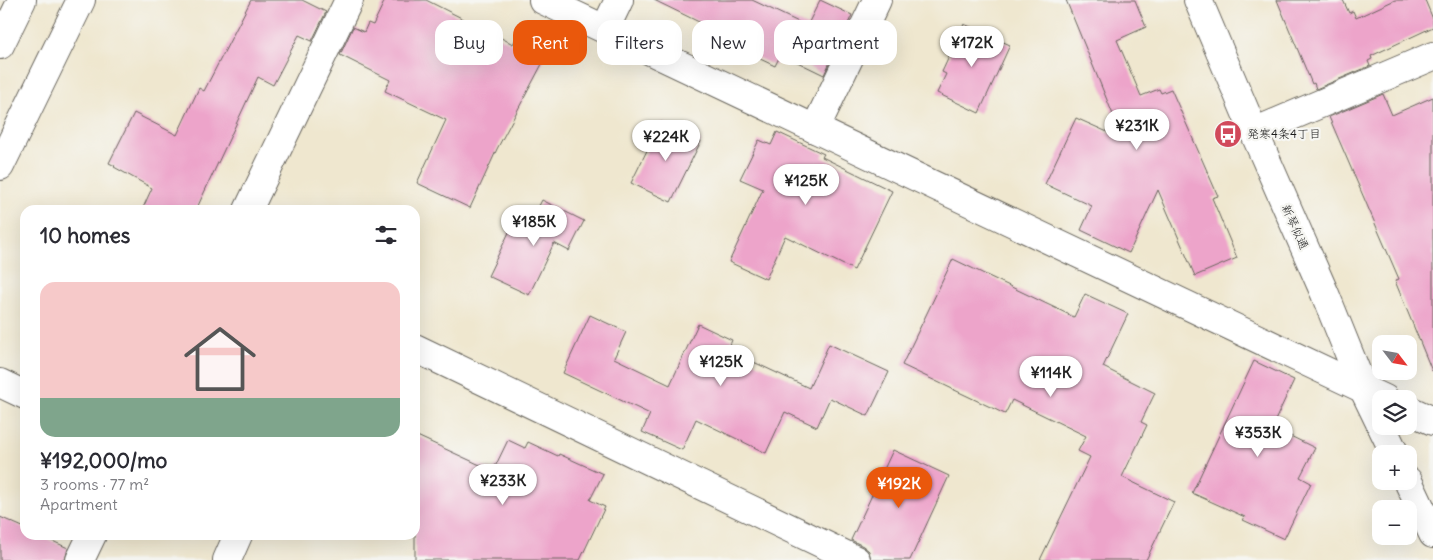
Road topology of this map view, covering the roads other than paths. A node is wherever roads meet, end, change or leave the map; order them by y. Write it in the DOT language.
graph roads {
  1 [pos="22,0"];
  2 [pos="81,0"];
  3 [pos="349,0"];
  4 [pos="543,0"];
  5 [pos="619,0"];
  6 [pos="877,0"];
  7 [pos="1198,0"];
  8 [pos="610,20"];
  9 [pos="597,26"];
  10 [pos="0,45"];
  11 [pos="1433,56"];
  12 [pos="679,65"];
  13 [pos="815,129"];
  14 [pos="1254,132"];
  15 [pos="0,166"];
  16 [pos="250,205"];
  17 [pos="420,350"];
  18 [pos="0,383"];
  19 [pos="1373,390"];
  20 [pos="1372,392"];
  21 [pos="20,393"];
  22 [pos="1417,414"];
  23 [pos="1433,421"];
  24 [pos="1412,490"];
  25 [pos="1433,534"];
  26 [pos="90,540"];
  27 [pos="236,540"];
  28 [pos="80,560"];
  29 [pos="227,560"];
  30 [pos="856,560"];
  1 -- 10 [label="street"];
  2 -- 15 [label="street"];
  3 -- 16 [label="street"];
  4 -- 9 [label="street"];
  5 -- 8 [label="street"];
  6 -- 13 [label="street"];
  7 -- 14 [label="street, 新琴似通"];
  11 -- 14 [label="street"];
  12 -- 13 [label="street"];
  13 -- 20 [label="street"];
  14 -- 19 [label="street, 新琴似通"];
  17 -- 30 [label="street"];
  18 -- 21 [label="street"];
  22 -- 23 [label="street"];
  24 -- 25 [label="street"];
  26 -- 28 [label="street"];
  27 -- 29 [label="street"];
}
